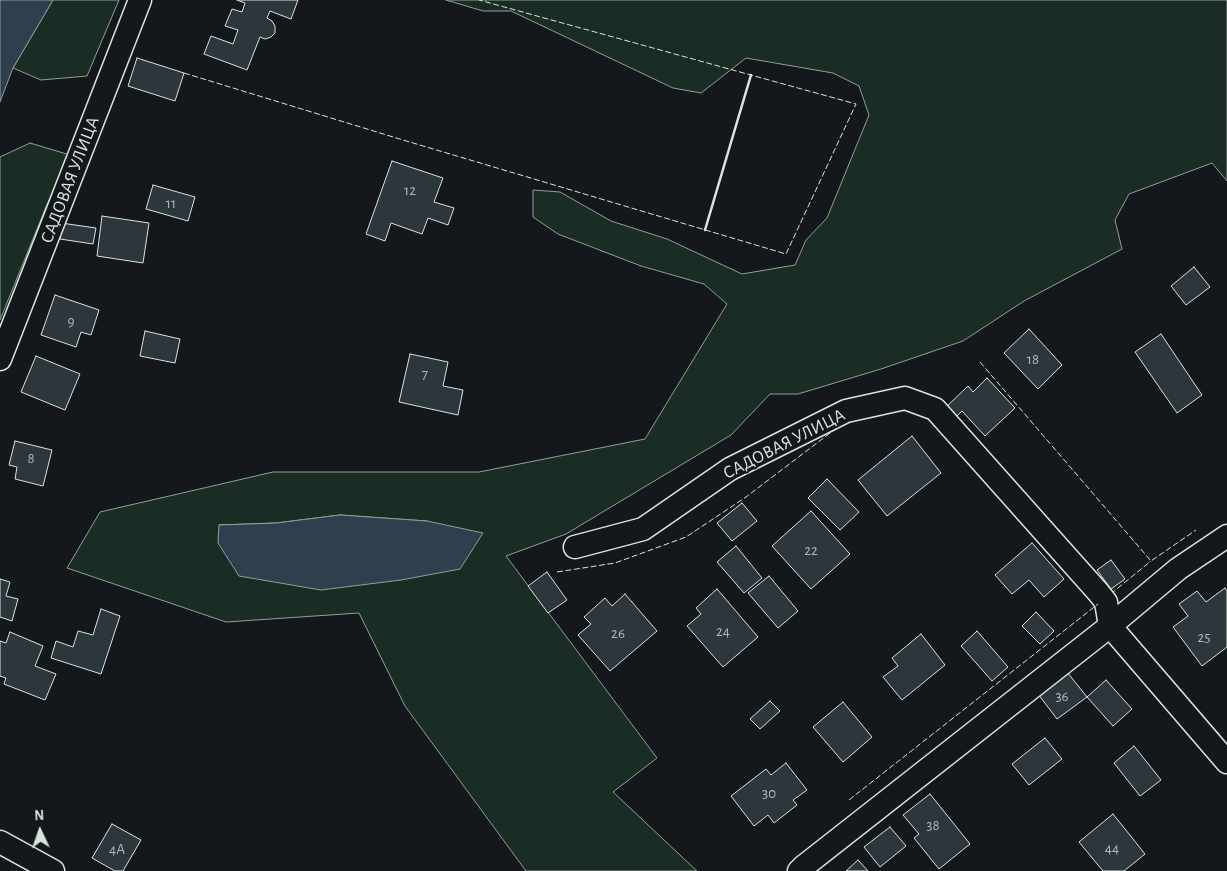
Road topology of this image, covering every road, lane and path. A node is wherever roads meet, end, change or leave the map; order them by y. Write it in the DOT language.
graph roads {
  1 [pos="140,0"];
  2 [pos="0,359"];
  3 [pos="1227,536"];
  4 [pos="575,547"];
  5 [pos="1110,626"];
  6 [pos="1227,762"];
  7 [pos="0,842"];
  8 [pos="53,871"];
  9 [pos="799,871"];
  1 -- 2 [label="street, САДОВАЯ УЛИЦА"];
  3 -- 5 [label="street"];
  4 -- 5 [label="street, САДОВАЯ УЛИЦА"];
  5 -- 6 [label="street"];
  5 -- 9 [label="street"];
  7 -- 8 [label="street"];
}
